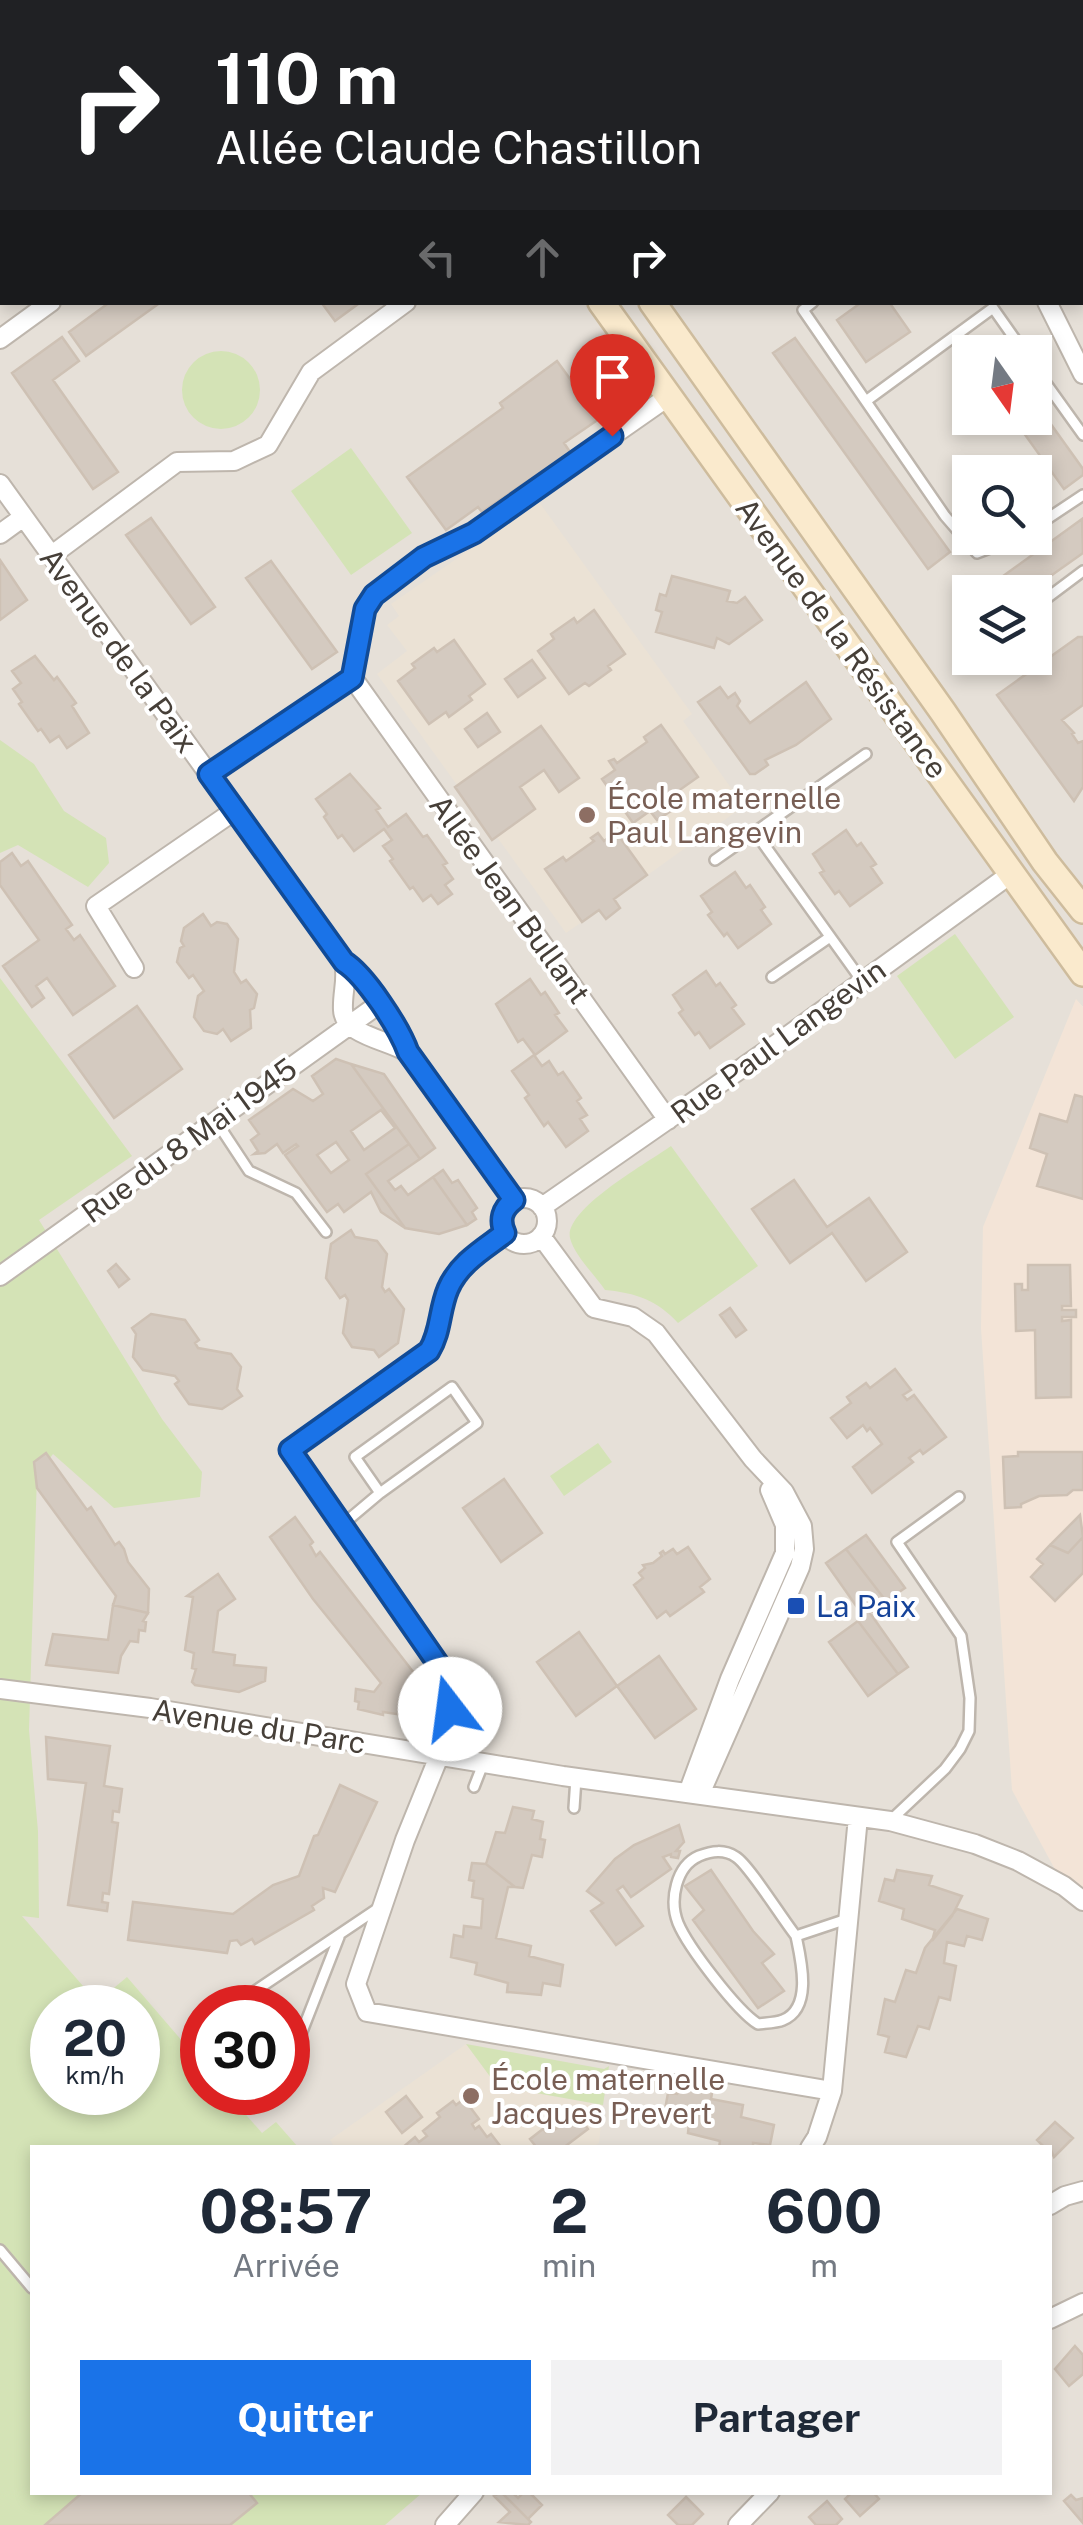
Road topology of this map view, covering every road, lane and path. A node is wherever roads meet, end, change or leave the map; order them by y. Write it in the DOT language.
graph roads {
  1 [pos="48,305"];
  2 [pos="402,305"];
  3 [pos="603,305"];
  4 [pos="654,305"];
  5 [pos="809,305"];
  6 [pos="998,305"];
  7 [pos="1048,305"];
  8 [pos="1015,335"];
  9 [pos="0,340"];
  10 [pos="1083,374"];
  11 [pos="1052,392"];
  12 [pos="669,396"];
  13 [pos="866,401"];
  14 [pos="1083,436"];
  15 [pos="0,484"];
  16 [pos="1083,495"];
  17 [pos="1052,516"];
  18 [pos="22,518"];
  19 [pos="952,524"];
  20 [pos="0,534"];
  21 [pos="52,555"];
  22 [pos="1083,571"];
  23 [pos="1052,594"];
  24 [pos="352,678"];
  25 [pos="866,754"];
  26 [pos="209,774"];
  27 [pos="234,812"];
  28 [pos="754,832"];
  29 [pos="715,860"];
  30 [pos="1012,873"];
  31 [pos="1083,910"];
  32 [pos="830,937"];
  33 [pos="344,962"];
  34 [pos="134,968"];
  35 [pos="1083,973"];
  36 [pos="772,977"];
  37 [pos="862,981"];
  38 [pos="379,1004"];
  39 [pos="350,1026"];
  40 [pos="408,1052"];
  41 [pos="668,1120"];
  42 [pos="216,1121"];
  43 [pos="514,1200"];
  44 [pos="542,1206"];
  45 [pos="326,1232"];
  46 [pos="505,1233"];
  47 [pos="541,1236"];
  48 [pos="0,1276"];
  49 [pos="380,1493"];
  50 [pos="959,1497"];
  51 [pos="342,1526"];
  52 [pos="0,1689"];
  53 [pos="438,1754"];
  54 [pos="483,1764"];
  55 [pos="576,1778"];
  56 [pos="474,1786"];
  57 [pos="694,1794"];
  58 [pos="574,1808"];
  59 [pos="874,1819"];
  60 [pos="1083,1901"];
  61 [pos="382,1906"];
  62 [pos="849,1918"];
  63 [pos="340,1934"];
  64 [pos="796,1936"];
  65 [pos="264,1985"];
  66 [pos="310,2011"];
  67 [pos="832,2091"];
  68 [pos="812,2145"];
  69 [pos="1083,2191"];
  70 [pos="1052,2204"];
  71 [pos="0,2250"];
  72 [pos="30,2286"];
  73 [pos="1083,2303"];
  74 [pos="1052,2318"];
  75 [pos="471,2495"];
  76 [pos="767,2495"];
  77 [pos="445,2525"];
  78 [pos="738,2525"];
  1 -- 9 [label="street"];
  2 -- 21 [label="street"];
  3 -- 12 [label="main road, Avenue de la Résistance"];
  4 -- 31 [label="main road, Avenue de la Résistance"];
  5 -- 13 [label="lane"];
  6 -- 8 [label="lane"];
  6 -- 13 [label="lane"];
  7 -- 10 [label="street"];
  11 -- 14 [label="lane"];
  12 -- 24 [label="street"];
  12 -- 30 [label="main road, Avenue de la Résistance"];
  13 -- 19 [label="lane"];
  15 -- 18 [label="street, Avenue de la Paix"];
  16 -- 17 [label="lane"];
  18 -- 20 [label="street"];
  18 -- 21 [label="street, Avenue de la Paix"];
  21 -- 26 [label="street, Avenue de la Paix"];
  22 -- 23 [label="lane"];
  24 -- 26 [label="street"];
  24 -- 41 [label="street, Allée Jean Bullant"];
  25 -- 28 [label="lane"];
  26 -- 27 [label="street, Avenue de la Paix"];
  27 -- 33 [label="street, Avenue de la Paix"];
  27 -- 34 [label="street"];
  28 -- 29 [label="lane"];
  28 -- 32 [label="lane"];
  30 -- 35 [label="main road, Avenue de la Résistance"];
  30 -- 37 [label="street, Rue Paul Langevin"];
  32 -- 36 [label="lane"];
  32 -- 37 [label="lane"];
  33 -- 38 [label="street, Avenue de la Paix"];
  33 -- 39 [label="street"];
  37 -- 41 [label="street, Rue Paul Langevin"];
  38 -- 39 [label="street, Rue du 8 Mai 1945"];
  38 -- 40 [label="street, Avenue de la Paix"];
  39 -- 40 [label="street"];
  39 -- 42 [label="street, Rue du 8 Mai 1945"];
  40 -- 43 [label="street, Avenue de la Paix"];
  41 -- 44 [label="street, Rue Paul Langevin"];
  42 -- 45 [label="lane"];
  42 -- 48 [label="street, Rue du 8 Mai 1945"];
  43 -- 44 [label="street"];
  43 -- 46 [label="street"];
  44 -- 47 [label="street"];
  46 -- 47 [label="street"];
  46 -- 51 [label="street"];
  47 -- 57 [label="street"];
  49 -- 49 [label="lane"];
  49 -- 51 [label="lane"];
  50 -- 59 [label="lane"];
  51 -- 53 [label="street"];
  52 -- 53 [label="street, Avenue du Parc"];
  53 -- 54 [label="street, Avenue du Parc"];
  53 -- 61 [label="street"];
  54 -- 55 [label="street, Avenue du Parc"];
  54 -- 56 [label="lane"];
  55 -- 57 [label="street, Avenue du Parc"];
  55 -- 58 [label="lane"];
  57 -- 59 [label="street, Avenue du Parc"];
  59 -- 60 [label="street, Avenue du Parc"];
  59 -- 62 [label="street"];
  61 -- 63 [label="lane"];
  61 -- 67 [label="street"];
  62 -- 64 [label="lane"];
  62 -- 67 [label="street"];
  63 -- 65 [label="lane"];
  63 -- 66 [label="lane"];
  64 -- 64 [label="lane"];
  67 -- 68 [label="street"];
  69 -- 70 [label="street"];
  71 -- 72 [label="lane"];
  73 -- 74 [label="street"];
  75 -- 77 [label="street"];
  76 -- 78 [label="street"];
}
